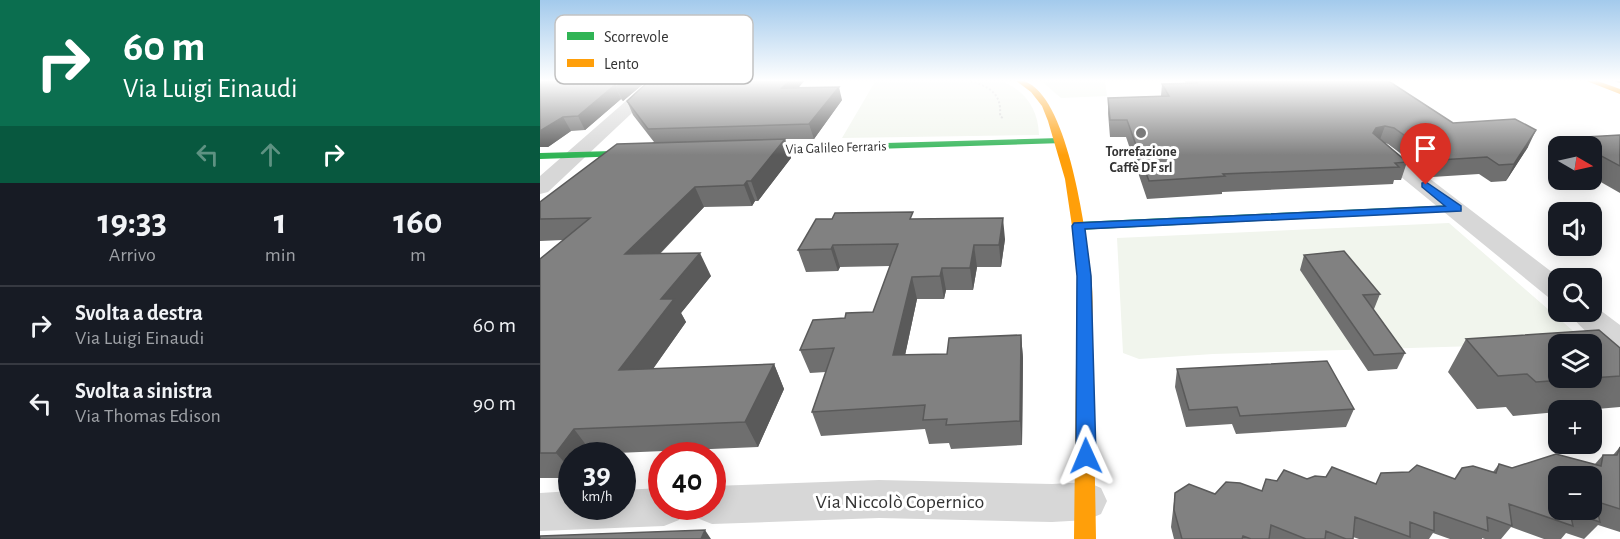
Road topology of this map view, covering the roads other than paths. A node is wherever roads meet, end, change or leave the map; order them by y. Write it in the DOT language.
graph roads {
  1 [pos="630,105"];
  2 [pos="1045,105"];
  3 [pos="1060,141"];
  4 [pos="729,150"];
  5 [pos="1380,150"];
  6 [pos="658,153"];
  7 [pos="574,155"];
  8 [pos="540,156"];
  9 [pos="540,187"];
  10 [pos="1456,209"];
  11 [pos="1078,226"];
  12 [pos="1548,283"];
  13 [pos="1596,322"];
  14 [pos="1620,341"];
  15 [pos="726,505"];
  16 [pos="648,508"];
  17 [pos="540,512"];
  18 [pos="1086,520"];
  1 -- 7 [label="street"];
  2 -- 3 [label="street"];
  3 -- 4 [label="street, Via Galileo Ferraris"];
  3 -- 11 [label="street"];
  5 -- 10 [label="street"];
  6 -- 7 [label="street"];
  7 -- 8 [label="street"];
  7 -- 9 [label="street"];
  10 -- 11 [label="street"];
  10 -- 12 [label="street"];
  11 -- 18 [label="street"];
  13 -- 14 [label="street"];
  15 -- 18 [label="street, Via Niccolò Copernico"];
  16 -- 17 [label="street"];
}
